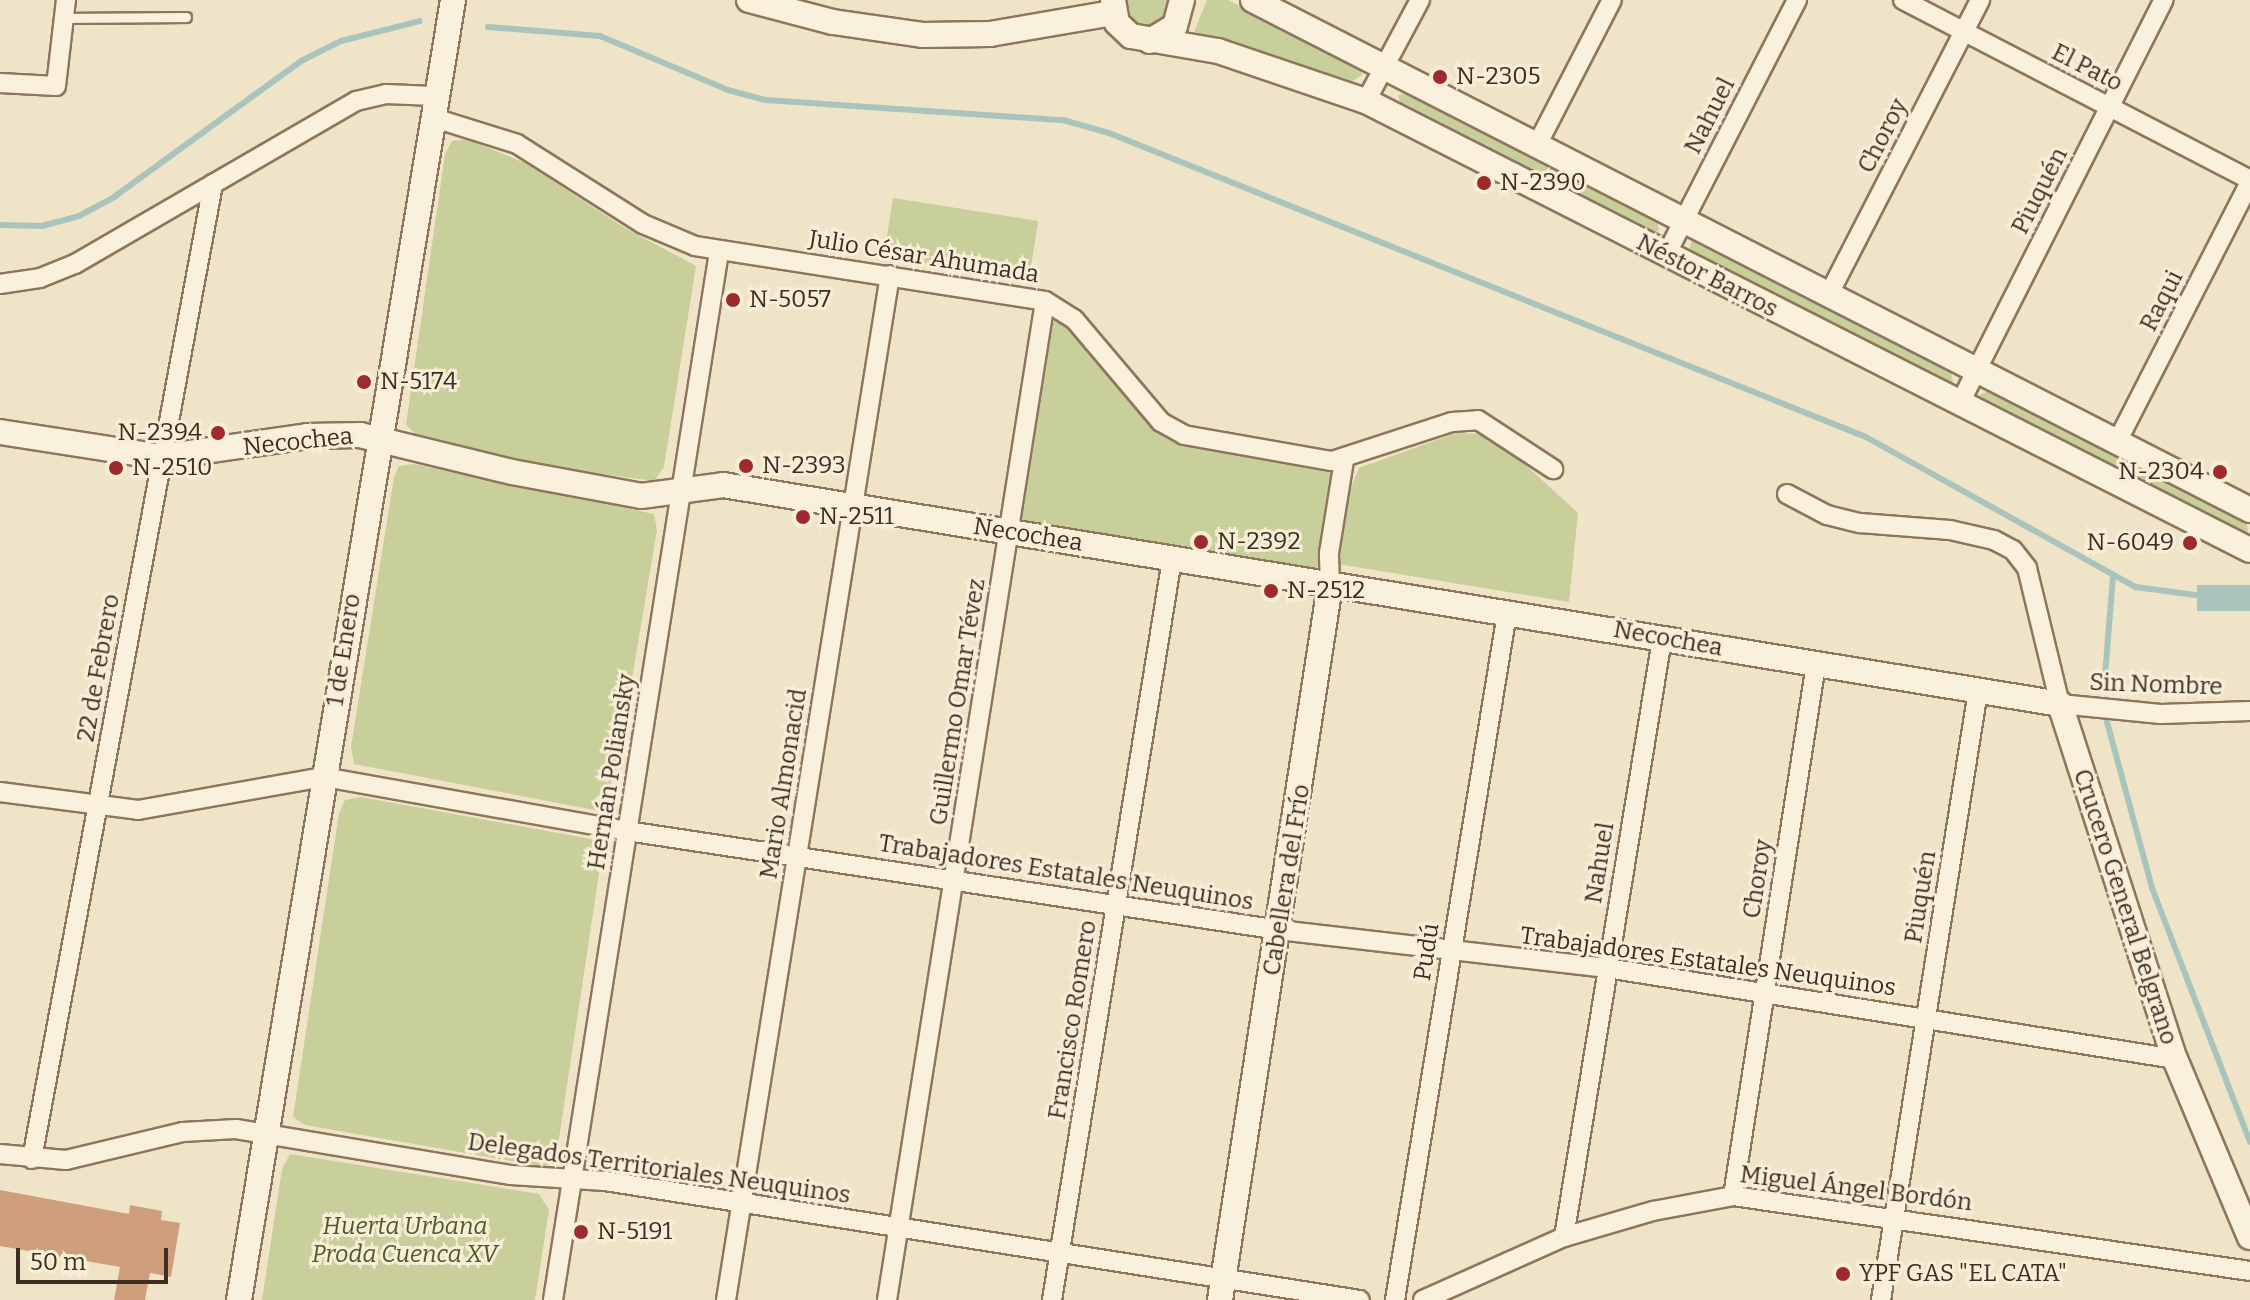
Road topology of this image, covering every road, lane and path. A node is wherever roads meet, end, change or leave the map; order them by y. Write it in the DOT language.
graph roads {
  1 [pos="453,0"];
  2 [pos="749,0"];
  3 [pos="1253,0"];
  4 [pos="1420,0"];
  5 [pos="1612,0"];
  6 [pos="1797,0"];
  7 [pos="1903,0"];
  8 [pos="1980,0"];
  9 [pos="2164,0"];
  10 [pos="1183,3"];
  11 [pos="1113,7"];
  12 [pos="65,9"];
  13 [pos="186,17"];
  14 [pos="1964,31"];
  15 [pos="1150,41"];
  16 [pos="1384,67"];
  17 [pos="0,83"];
  18 [pos="1366,101"];
  19 [pos="432,106"];
  20 [pos="2110,107"];
  21 [pos="1537,145"];
  22 [pos="2250,181"];
  23 [pos="213,184"];
  24 [pos="1683,220"];
  25 [pos="719,252"];
  26 [pos="1666,255"];
  27 [pos="890,275"];
  28 [pos="0,284"];
  29 [pos="1829,294"];
  30 [pos="1045,301"];
  31 [pos="1976,370"];
  32 [pos="1959,405"];
  33 [pos="0,432"];
  34 [pos="379,437"];
  35 [pos="2117,442"];
  36 [pos="162,457"];
  37 [pos="1344,460"];
  38 [pos="1553,469"];
  39 [pos="682,491"];
  40 [pos="1787,494"];
  41 [pos="853,507"];
  42 [pos="2250,510"];
  43 [pos="1009,532"];
  44 [pos="2250,550"];
  45 [pos="1172,559"];
  46 [pos="1330,585"];
  47 [pos="1507,613"];
  48 [pos="1662,639"];
  49 [pos="1816,664"];
  50 [pos="1978,691"];
  51 [pos="2060,704"];
  52 [pos="2250,711"];
  53 [pos="324,777"];
  54 [pos="0,792"];
  55 [pos="98,808"];
  56 [pos="627,831"];
  57 [pos="797,857"];
  58 [pos="954,880"];
  59 [pos="1116,905"];
  60 [pos="1279,930"];
  61 [pos="1452,950"];
  62 [pos="1607,968"];
  63 [pos="1765,993"];
  64 [pos="1926,1019"];
  65 [pos="2175,1059"];
  66 [pos="266,1133"];
  67 [pos="0,1154"];
  68 [pos="32,1159"];
  69 [pos="573,1179"];
  70 [pos="1733,1196"];
  71 [pos="742,1202"];
  72 [pos="1895,1216"];
  73 [pos="898,1227"];
  74 [pos="1564,1237"];
  75 [pos="2250,1237"];
  76 [pos="1059,1252"];
  77 [pos="2250,1271"];
  78 [pos="1222,1289"];
  79 [pos="239,1300"];
  80 [pos="553,1300"];
  81 [pos="726,1300"];
  82 [pos="887,1300"];
  83 [pos="1052,1300"];
  84 [pos="1360,1300"];
  85 [pos="1395,1300"];
  86 [pos="1423,1300"];
  87 [pos="1881,1300"];
  1 -- 19 [label="street, 1 de Enero"];
  2 -- 11 [label="street, Néstor Barros"];
  3 -- 16 [label="street, Néstor Barros"];
  4 -- 16 [label="street"];
  5 -- 21 [label="street"];
  6 -- 24 [label="street, Nahuel"];
  7 -- 14 [label="street, El Pato"];
  8 -- 14 [label="street, Choroy"];
  9 -- 20 [label="street, Piuquén"];
  10 -- 15 [label="street"];
  11 -- 15 [label="street, Néstor Barros"];
  12 -- 13 [label="lane"];
  12 -- 17 [label="street"];
  14 -- 20 [label="street, El Pato"];
  14 -- 29 [label="street, Choroy"];
  15 -- 18 [label="street, Néstor Barros"];
  16 -- 18 [label="street"];
  16 -- 21 [label="street, Néstor Barros"];
  18 -- 26 [label="street, Néstor Barros"];
  19 -- 23 [label="street, Julio César Ahumada"];
  19 -- 25 [label="street, Julio César Ahumada"];
  19 -- 34 [label="street, 1 de Enero"];
  20 -- 22 [label="street, El Pato"];
  20 -- 31 [label="street, Piuquén"];
  21 -- 24 [label="street, Néstor Barros"];
  22 -- 35 [label="street, Raqui"];
  23 -- 28 [label="street, Julio César Ahumada"];
  23 -- 36 [label="street, 22 de Febrero"];
  24 -- 26 [label="street, Nahuel"];
  24 -- 29 [label="street, Néstor Barros"];
  25 -- 27 [label="street, Julio César Ahumada"];
  25 -- 39 [label="street, Hernán Poliansky"];
  26 -- 32 [label="street, Néstor Barros"];
  27 -- 30 [label="street, Julio César Ahumada"];
  27 -- 41 [label="street, Mario Almonacid"];
  29 -- 31 [label="street, Néstor Barros"];
  30 -- 37 [label="street, Julio César Ahumada"];
  30 -- 43 [label="street, Guillermo Omar Tévez"];
  31 -- 32 [label="street, Piuquén"];
  31 -- 35 [label="street, Néstor Barros"];
  32 -- 44 [label="street, Néstor Barros"];
  33 -- 36 [label="street, Necochea"];
  34 -- 36 [label="street, Necochea"];
  34 -- 39 [label="street, Necochea"];
  34 -- 53 [label="street, 1 de Enero"];
  35 -- 42 [label="street, Néstor Barros"];
  36 -- 55 [label="street, 22 de Febrero"];
  37 -- 38 [label="street, Julio César Ahumada"];
  37 -- 46 [label="street, Cabellera del Frío"];
  39 -- 41 [label="street, Necochea"];
  39 -- 56 [label="street, Hernán Poliansky"];
  40 -- 51 [label="street, Crucero General Belgrano"];
  41 -- 43 [label="street, Necochea"];
  41 -- 57 [label="street, Mario Almonacid"];
  43 -- 45 [label="street, Necochea"];
  43 -- 58 [label="street, Guillermo Omar Tévez"];
  45 -- 46 [label="street, Necochea"];
  45 -- 59 [label="street, Francisco Romero"];
  46 -- 47 [label="street, Necochea"];
  46 -- 60 [label="street, Cabellera del Frío"];
  47 -- 48 [label="street, Necochea"];
  47 -- 61 [label="street, Pudú"];
  48 -- 49 [label="street, Necochea"];
  48 -- 62 [label="street, Nahuel"];
  49 -- 50 [label="street, Necochea"];
  49 -- 63 [label="street, Choroy"];
  50 -- 51 [label="street, Necochea"];
  50 -- 64 [label="street, Piuquén"];
  51 -- 52 [label="street, Sin Nombre"];
  51 -- 65 [label="street, Crucero General Belgrano"];
  53 -- 55 [label="street, Trabajadores Estatales Neuquinos"];
  53 -- 56 [label="street, Trabajadores Estatales Neuquinos"];
  53 -- 66 [label="street, 1 de Enero"];
  54 -- 55 [label="street, Trabajadores Estatales Neuquinos"];
  55 -- 68 [label="street, 22 de Febrero"];
  56 -- 57 [label="street, Trabajadores Estatales Neuquinos"];
  56 -- 69 [label="street, Hernán Poliansky"];
  57 -- 58 [label="street, Trabajadores Estatales Neuquinos"];
  57 -- 71 [label="street, Mario Almonacid"];
  58 -- 59 [label="street, Trabajadores Estatales Neuquinos"];
  58 -- 73 [label="street, Guillermo Omar Tévez"];
  59 -- 60 [label="street, Trabajadores Estatales Neuquinos"];
  59 -- 76 [label="street, Francisco Romero"];
  60 -- 61 [label="street, Trabajadores Estatales Neuquinos"];
  60 -- 78 [label="street, Cabellera del Frío"];
  61 -- 62 [label="street, Trabajadores Estatales Neuquinos"];
  61 -- 85 [label="street, Pudú"];
  62 -- 63 [label="street, Trabajadores Estatales Neuquinos"];
  62 -- 74 [label="street, Nahuel"];
  63 -- 64 [label="street, Trabajadores Estatales Neuquinos"];
  63 -- 70 [label="street, Choroy"];
  64 -- 65 [label="street, Trabajadores Estatales Neuquinos"];
  64 -- 72 [label="street, Piuquén"];
  65 -- 75 [label="street, Crucero General Belgrano"];
  66 -- 68 [label="street, Delegados Territoriales Neuquinos"];
  66 -- 69 [label="street, Delegados Territoriales Neuquinos"];
  66 -- 79 [label="street, 1 de Enero"];
  67 -- 68 [label="street, Delegados Territoriales Neuquinos"];
  69 -- 71 [label="street, Delegados Territoriales Neuquinos"];
  69 -- 80 [label="street, Hernán Poliansky"];
  70 -- 72 [label="street, Miguel Ángel Bordón"];
  70 -- 74 [label="street, Miguel Ángel Bordón"];
  71 -- 73 [label="street, Delegados Territoriales Neuquinos"];
  71 -- 81 [label="street, Mario Almonacid"];
  72 -- 77 [label="street, Miguel Ángel Bordón"];
  72 -- 87 [label="street, Piuquén"];
  73 -- 76 [label="street, Delegados Territoriales Neuquinos"];
  73 -- 82 [label="street, Guillermo Omar Tévez"];
  74 -- 86 [label="street, Miguel Ángel Bordón"];
  76 -- 78 [label="street, Delegados Territoriales Neuquinos"];
  76 -- 83 [label="street, Francisco Romero"];
  78 -- 84 [label="street, Delegados Territoriales Neuquinos"];
}
